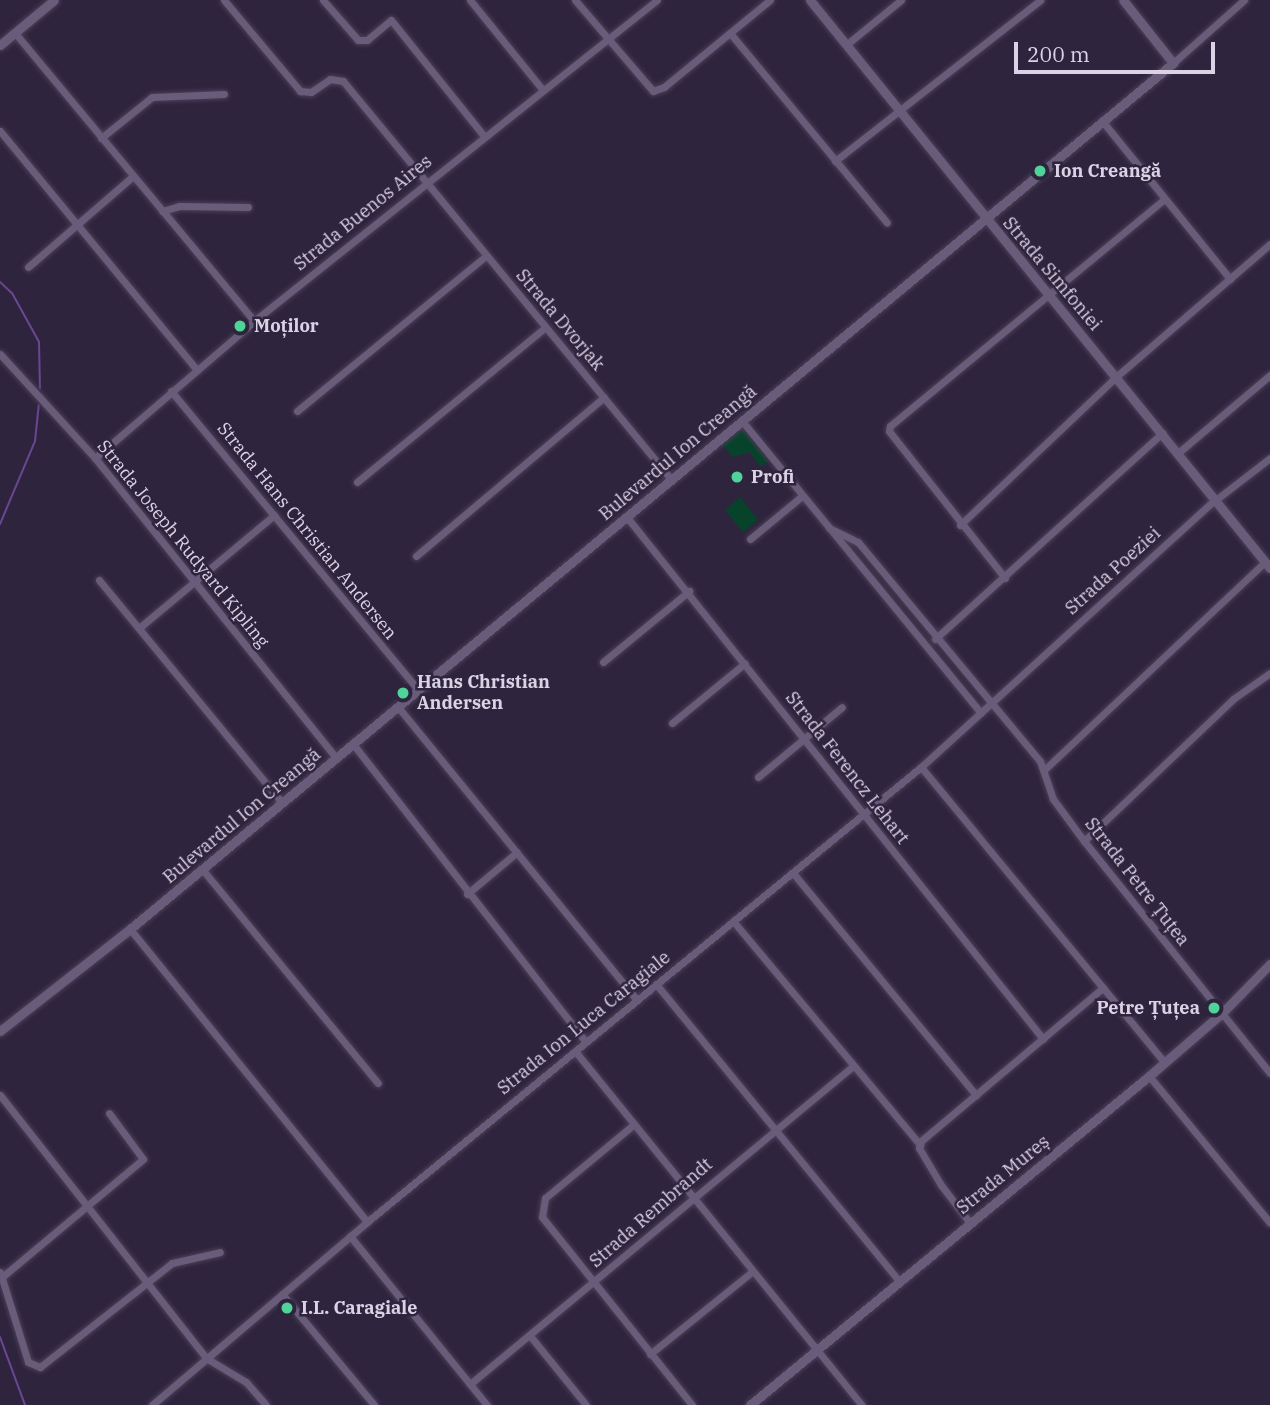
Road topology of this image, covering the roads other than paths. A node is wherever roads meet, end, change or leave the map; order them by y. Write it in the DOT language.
graph roads {
  1 [pos="54,0"];
  2 [pos="224,0"];
  3 [pos="323,0"];
  4 [pos="470,0"];
  5 [pos="575,0"];
  6 [pos="657,0"];
  7 [pos="770,0"];
  8 [pos="810,0"];
  9 [pos="901,0"];
  10 [pos="1040,0"];
  11 [pos="1123,0"];
  12 [pos="1244,0"];
  13 [pos="15,33"];
  14 [pos="730,33"];
  15 [pos="607,40"];
  16 [pos="846,44"];
  17 [pos="0,45"];
  18 [pos="1173,63"];
  19 [pos="543,90"];
  20 [pos="224,94"];
  21 [pos="901,112"];
  22 [pos="1103,122"];
  23 [pos="0,131"];
  24 [pos="484,136"];
  25 [pos="101,138"];
  26 [pos="835,161"];
  27 [pos="133,176"];
  28 [pos="425,183"];
  29 [pos="1164,199"];
  30 [pos="248,206"];
  31 [pos="162,211"];
  32 [pos="985,218"];
  33 [pos="76,223"];
  34 [pos="887,223"];
  35 [pos="1270,244"];
  36 [pos="486,256"];
  37 [pos="28,267"];
  38 [pos="1230,279"];
  39 [pos="1049,294"];
  40 [pos="254,321"];
  41 [pos="546,327"];
  42 [pos="0,354"];
  43 [pos="197,370"];
  44 [pos="1270,374"];
  45 [pos="1118,376"];
  46 [pos="171,391"];
  47 [pos="604,397"];
  48 [pos="297,411"];
  49 [pos="742,421"];
  50 [pos="1163,433"];
  51 [pos="1178,453"];
  52 [pos="95,458"];
  53 [pos="1270,458"];
  54 [pos="671,480"];
  55 [pos="357,482"];
  56 [pos="802,496"];
  57 [pos="1217,500"];
  58 [pos="274,515"];
  59 [pos="626,516"];
  60 [pos="960,525"];
  61 [pos="829,528"];
  62 [pos="750,539"];
  63 [pos="416,556"];
  64 [pos="1267,565"];
  65 [pos="1005,578"];
  66 [pos="99,580"];
  67 [pos="193,583"];
  68 [pos="689,591"];
  69 [pos="139,628"];
  70 [pos="933,636"];
  71 [pos="921,640"];
  72 [pos="603,662"];
  73 [pos="745,663"];
  74 [pos="1270,673"];
  75 [pos="418,690"];
  76 [pos="991,704"];
  77 [pos="398,706"];
  78 [pos="842,707"];
  79 [pos="981,713"];
  80 [pos="672,723"];
  81 [pos="804,738"];
  82 [pos="353,744"];
  83 [pos="336,758"];
  84 [pos="921,767"];
  85 [pos="1044,770"];
  86 [pos="758,777"];
  87 [pos="282,803"];
  88 [pos="863,815"];
  89 [pos="1083,841"];
  90 [pos="517,852"];
  91 [pos="202,869"];
  92 [pos="793,873"];
  93 [pos="467,894"];
  94 [pos="733,921"];
  95 [pos="130,929"];
  96 [pos="1270,964"];
  97 [pos="656,984"];
  98 [pos="1103,988"];
  99 [pos="637,1000"];
  100 [pos="1222,1013"];
  101 [pos="0,1031"];
  102 [pos="1042,1040"];
  103 [pos="586,1042"];
  104 [pos="575,1051"];
  105 [pos="1164,1062"];
  106 [pos="853,1066"];
  107 [pos="1270,1073"];
  108 [pos="1149,1076"];
  109 [pos="378,1083"];
  110 [pos="0,1095"];
  111 [pos="976,1095"];
  112 [pos="109,1113"];
  113 [pos="634,1125"];
  114 [pos="775,1130"];
  115 [pos="920,1145"];
  116 [pos="693,1198"];
  117 [pos="86,1207"];
  118 [pos="367,1222"];
  119 [pos="970,1223"];
  120 [pos="1270,1223"];
  121 [pos="350,1236"];
  122 [pos="220,1252"];
  123 [pos="753,1271"];
  124 [pos="1,1274"];
  125 [pos="899,1281"];
  126 [pos="595,1282"];
  127 [pos="147,1283"];
  128 [pos="282,1294"];
  129 [pos="531,1337"];
  130 [pos="818,1350"];
  131 [pos="650,1354"];
  132 [pos="206,1358"];
  133 [pos="470,1384"];
  134 [pos="157,1404"];
  135 [pos="266,1405"];
  136 [pos="374,1405"];
  137 [pos="487,1405"];
  138 [pos="586,1405"];
  139 [pos="692,1405"];
  140 [pos="750,1405"];
  141 [pos="862,1405"];
  1 -- 13 [label="street"];
  2 -- 28 [label="street, Strada Dvorjak"];
  3 -- 24 [label="street"];
  4 -- 19 [label="street"];
  5 -- 15 [label="street"];
  6 -- 15 [label="street, Strada Buenos Aires"];
  7 -- 14 [label="street"];
  8 -- 16 [label="street, Strada Simfoniei"];
  9 -- 16 [label="street"];
  10 -- 21 [label="street"];
  11 -- 18 [label="street"];
  12 -- 18 [label="street, Bulevardul Ion Creangă"];
  13 -- 17 [label="street"];
  13 -- 25 [label="street"];
  14 -- 15 [label="street"];
  14 -- 26 [label="street"];
  15 -- 19 [label="street, Strada Buenos Aires"];
  16 -- 21 [label="street, Strada Simfoniei"];
  18 -- 22 [label="street, Bulevardul Ion Creangă"];
  19 -- 24 [label="street, Strada Buenos Aires"];
  20 -- 25 [label="street"];
  21 -- 26 [label="street"];
  21 -- 32 [label="street, Strada Simfoniei"];
  22 -- 29 [label="street"];
  22 -- 32 [label="street, Bulevardul Ion Creangă"];
  23 -- 33 [label="street"];
  24 -- 28 [label="street, Strada Buenos Aires"];
  25 -- 27 [label="street"];
  26 -- 34 [label="street"];
  27 -- 31 [label="street"];
  27 -- 33 [label="street"];
  28 -- 36 [label="street, Strada Dvorjak"];
  28 -- 40 [label="street, Strada Buenos Aires"];
  29 -- 38 [label="street"];
  29 -- 39 [label="street"];
  30 -- 31 [label="street"];
  31 -- 40 [label="street"];
  32 -- 39 [label="street, Strada Simfoniei"];
  32 -- 49 [label="street, Bulevardul Ion Creangă"];
  33 -- 37 [label="street"];
  33 -- 43 [label="street"];
  35 -- 38 [label="street"];
  36 -- 41 [label="street, Strada Dvorjak"];
  36 -- 48 [label="street"];
  38 -- 45 [label="street"];
  39 -- 45 [label="street, Strada Simfoniei"];
  39 -- 60 [label="street"];
  40 -- 43 [label="street, Strada Buenos Aires"];
  41 -- 47 [label="street, Strada Dvorjak"];
  41 -- 55 [label="street"];
  42 -- 52 [label="street, Strada Joseph Rudyard Kipling"];
  43 -- 46 [label="street, Strada Buenos Aires"];
  44 -- 51 [label="street"];
  45 -- 50 [label="street, Strada Simfoniei"];
  45 -- 60 [label="street"];
  46 -- 52 [label="street, Strada Buenos Aires"];
  46 -- 58 [label="street, Strada Hans Christian Andersen"];
  47 -- 54 [label="street, Strada Dvorjak"];
  47 -- 63 [label="street"];
  49 -- 54 [label="street, Bulevardul Ion Creangă"];
  49 -- 56 [label="street"];
  50 -- 51 [label="street, Strada Simfoniei"];
  50 -- 65 [label="street"];
  51 -- 57 [label="street, Strada Simfoniei"];
  52 -- 67 [label="street, Strada Joseph Rudyard Kipling"];
  53 -- 57 [label="street, Strada Poeziei"];
  54 -- 59 [label="street, Bulevardul Ion Creangă"];
  56 -- 61 [label="street"];
  56 -- 62 [label="street"];
  57 -- 64 [label="street, Strada Simfoniei"];
  57 -- 76 [label="street, Strada Poeziei"];
  58 -- 67 [label="street"];
  58 -- 75 [label="street, Strada Hans Christian Andersen"];
  59 -- 68 [label="street, Strada Ferencz Lehart"];
  59 -- 75 [label="street, Bulevardul Ion Creangă"];
  60 -- 65 [label="street"];
  61 -- 70 [label="street, Strada Petre Țuțea"];
  61 -- 71 [label="street"];
  64 -- 85 [label="street"];
  65 -- 70 [label="street"];
  66 -- 69 [label="street"];
  67 -- 69 [label="street"];
  67 -- 83 [label="street, Strada Joseph Rudyard Kipling"];
  68 -- 72 [label="street"];
  68 -- 73 [label="street, Strada Ferencz Lehart"];
  69 -- 87 [label="street"];
  70 -- 71 [label="street"];
  70 -- 76 [label="street, Strada Petre Țuțea"];
  71 -- 79 [label="street"];
  73 -- 80 [label="street"];
  73 -- 81 [label="street, Strada Ferencz Lehart"];
  74 -- 89 [label="street"];
  75 -- 77 [label="street, Bulevardul Ion Creangă"];
  76 -- 79 [label="street, Strada Poeziei"];
  76 -- 85 [label="street, Strada Petre Țuțea"];
  77 -- 82 [label="street, Bulevardul Ion Creangă"];
  77 -- 90 [label="street"];
  78 -- 81 [label="street"];
  79 -- 84 [label="street, Strada Ion Luca Caragiale"];
  81 -- 86 [label="street"];
  81 -- 88 [label="street, Strada Ferencz Lehart"];
  82 -- 83 [label="street, Bulevardul Ion Creangă"];
  82 -- 93 [label="street"];
  83 -- 87 [label="street, Bulevardul Ion Creangă"];
  84 -- 88 [label="street, Strada Ion Luca Caragiale"];
  84 -- 98 [label="street"];
  85 -- 89 [label="street, Strada Petre Țuțea"];
  87 -- 91 [label="street, Bulevardul Ion Creangă"];
  88 -- 92 [label="street, Strada Ion Luca Caragiale"];
  88 -- 102 [label="street, Strada Ferencz Lehart"];
  89 -- 100 [label="street, Strada Petre Țuțea"];
  90 -- 93 [label="street"];
  90 -- 99 [label="street"];
  91 -- 95 [label="street, Bulevardul Ion Creangă"];
  91 -- 109 [label="street"];
  92 -- 94 [label="street, Strada Ion Luca Caragiale"];
  92 -- 111 [label="street"];
  93 -- 103 [label="street"];
  94 -- 97 [label="street, Strada Ion Luca Caragiale"];
  94 -- 106 [label="street"];
  95 -- 101 [label="street, Bulevardul Ion Creangă"];
  95 -- 118 [label="street"];
  96 -- 100 [label="street, Strada Mureș"];
  97 -- 99 [label="street, Strada Ion Luca Caragiale"];
  97 -- 114 [label="street"];
  98 -- 102 [label="street"];
  98 -- 105 [label="street"];
  99 -- 103 [label="street, Strada Ion Luca Caragiale"];
  100 -- 105 [label="street, Strada Mureș"];
  100 -- 107 [label="street, Strada Petre Țuțea"];
  102 -- 111 [label="street"];
  103 -- 104 [label="street, Strada Ion Luca Caragiale"];
  104 -- 113 [label="street"];
  104 -- 118 [label="street, Strada Ion Luca Caragiale"];
  105 -- 108 [label="street, Strada Mureș"];
  106 -- 114 [label="street, Strada Rembrandt"];
  106 -- 115 [label="street"];
  108 -- 119 [label="street, Strada Mureș"];
  108 -- 120 [label="street"];
  110 -- 117 [label="street"];
  111 -- 115 [label="street"];
  112 -- 117 [label="street"];
  113 -- 116 [label="street"];
  113 -- 126 [label="street"];
  114 -- 116 [label="street, Strada Rembrandt"];
  114 -- 125 [label="street"];
  115 -- 119 [label="street"];
  116 -- 123 [label="street"];
  116 -- 126 [label="street, Strada Rembrandt"];
  117 -- 124 [label="street"];
  117 -- 127 [label="street"];
  118 -- 121 [label="street, Strada Ion Luca Caragiale"];
  119 -- 125 [label="street, Strada Mureș"];
  121 -- 128 [label="street, Strada Ion Luca Caragiale"];
  121 -- 133 [label="street"];
  122 -- 127 [label="street"];
  123 -- 130 [label="street"];
  123 -- 131 [label="street"];
  124 -- 127 [label="street"];
  125 -- 130 [label="street, Strada Mureș"];
  126 -- 129 [label="street, Strada Rembrandt"];
  126 -- 131 [label="street"];
  127 -- 132 [label="street"];
  128 -- 132 [label="street, Strada Ion Luca Caragiale"];
  128 -- 136 [label="street"];
  129 -- 133 [label="street, Strada Rembrandt"];
  129 -- 138 [label="street"];
  130 -- 140 [label="street, Strada Mureș"];
  130 -- 141 [label="street"];
  131 -- 139 [label="street"];
  132 -- 134 [label="street, Strada Ion Luca Caragiale"];
  132 -- 135 [label="street"];
  133 -- 137 [label="street"];
}
